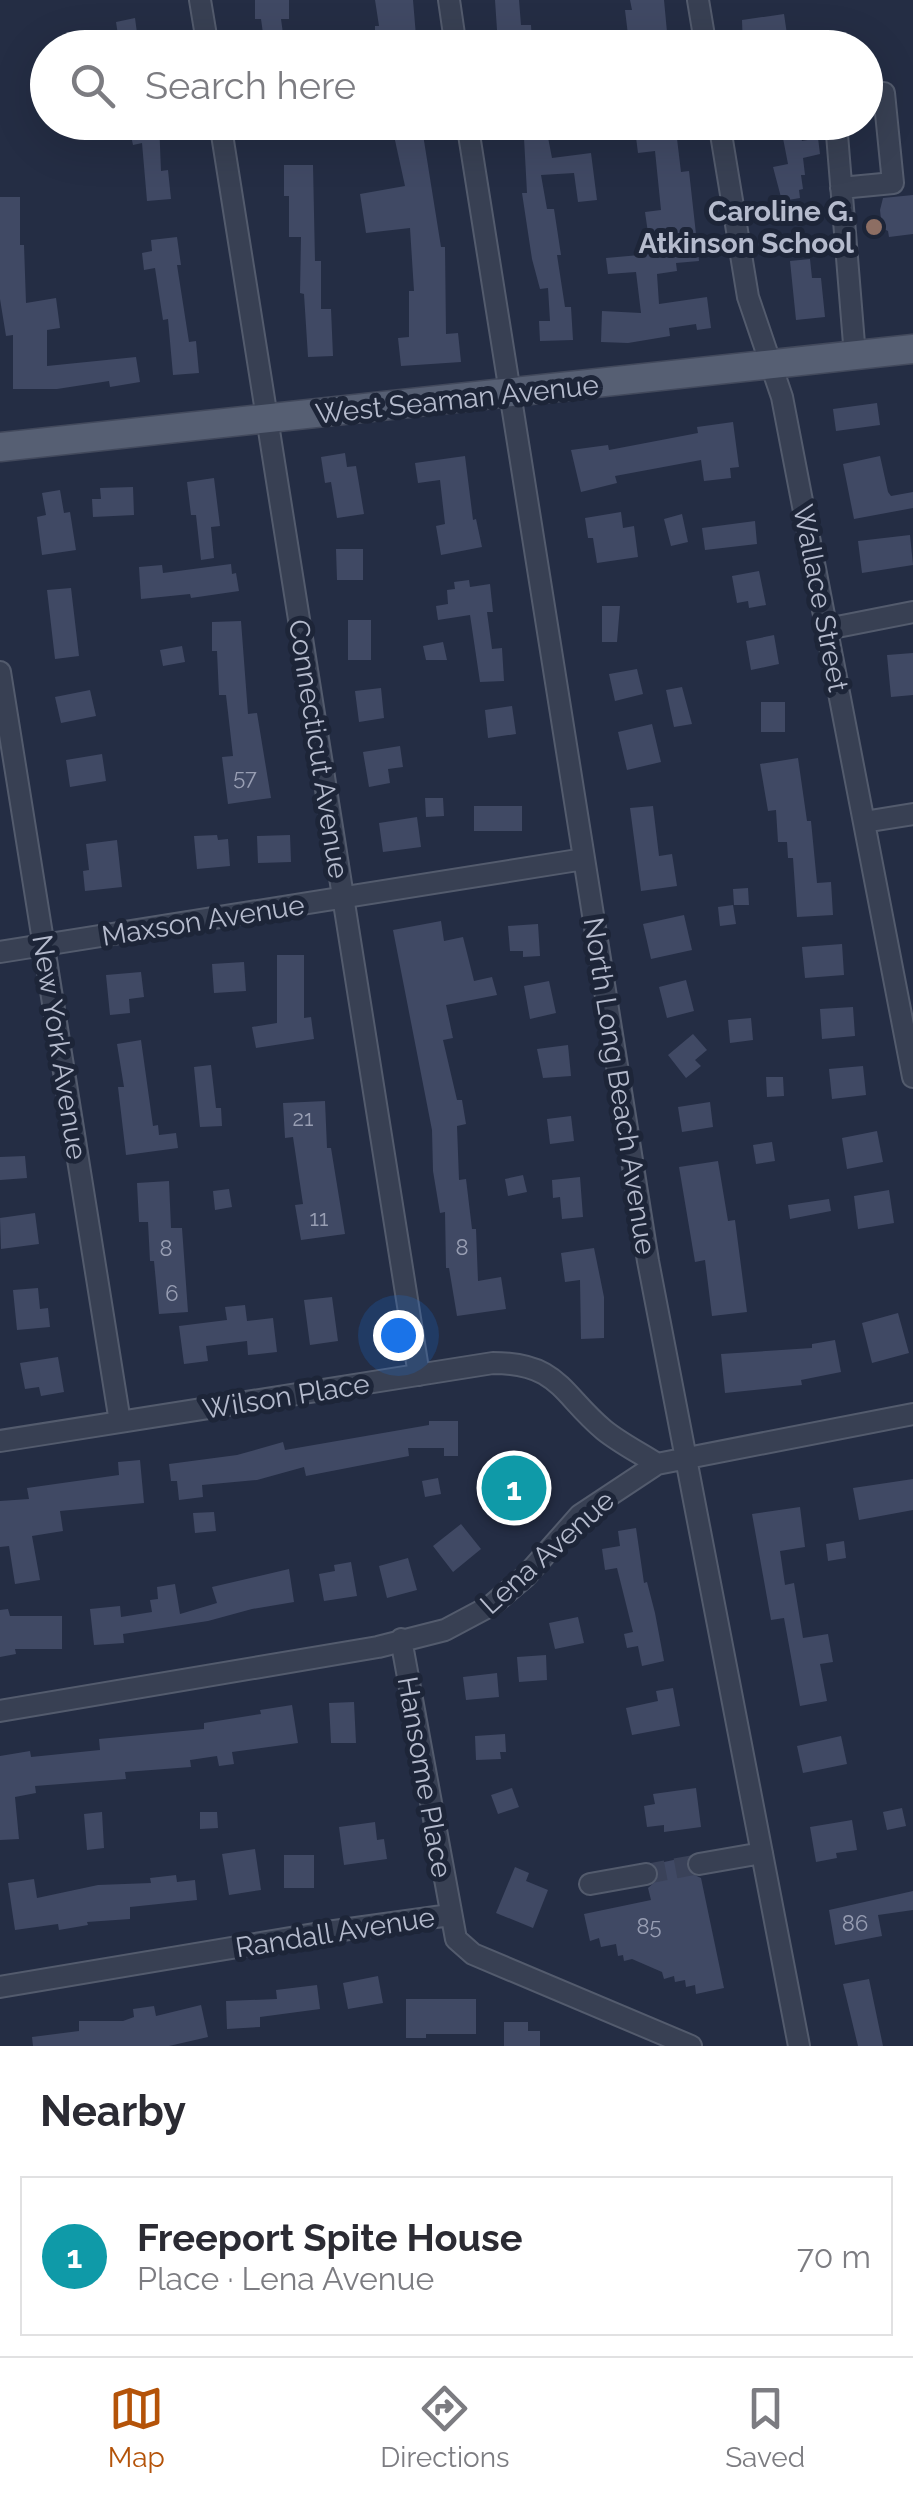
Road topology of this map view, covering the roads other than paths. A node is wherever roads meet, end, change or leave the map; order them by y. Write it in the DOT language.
graph roads {
  1 [pos="200,0"];
  2 [pos="448,0"];
  3 [pos="698,0"];
  4 [pos="205,30"];
  5 [pos="453,30"];
  6 [pos="703,30"];
  7 [pos="883,93"];
  8 [pos="223,140"];
  9 [pos="470,140"];
  10 [pos="722,140"];
  11 [pos="837,140"];
  12 [pos="841,188"];
  13 [pos="913,349"];
  14 [pos="855,356"];
  15 [pos="770,365"];
  16 [pos="510,394"];
  17 [pos="267,419"];
  18 [pos="0,447"];
  19 [pos="913,612"];
  20 [pos="827,629"];
  21 [pos="0,672"];
  22 [pos="913,814"];
  23 [pos="864,822"];
  24 [pos="584,859"];
  25 [pos="342,898"];
  26 [pos="43,945"];
  27 [pos="0,952"];
  28 [pos="913,1077"];
  29 [pos="418,1375"];
  30 [pos="913,1414"];
  31 [pos="120,1422"];
  32 [pos="0,1441"];
  33 [pos="686,1458"];
  34 [pos="658,1464"];
  35 [pos="401,1640"];
  36 [pos="0,1711"];
  37 [pos="762,1852"];
  38 [pos="698,1864"];
  39 [pos="646,1874"];
  40 [pos="590,1884"];
  41 [pos="450,1915"];
  42 [pos="0,1987"];
  43 [pos="690,2046"];
  44 [pos="799,2046"];
  1 -- 4 [label="street"];
  2 -- 5 [label="street"];
  3 -- 6 [label="street"];
  7 -- 12 [label="street"];
  8 -- 17 [label="street, Connecticut Avenue"];
  9 -- 16 [label="street, North Long Beach Avenue"];
  10 -- 15 [label="street, Wallace Street"];
  11 -- 12 [label="street"];
  12 -- 14 [label="street"];
  13 -- 14 [label="main road, West Seaman Avenue"];
  14 -- 15 [label="main road, West Seaman Avenue"];
  15 -- 16 [label="main road, West Seaman Avenue"];
  15 -- 20 [label="street, Wallace Street"];
  16 -- 17 [label="main road, West Seaman Avenue"];
  16 -- 24 [label="street, North Long Beach Avenue"];
  17 -- 18 [label="main road, West Seaman Avenue"];
  17 -- 25 [label="street, Connecticut Avenue"];
  19 -- 20 [label="street"];
  20 -- 23 [label="street, Wallace Street"];
  21 -- 26 [label="street, New York Avenue"];
  22 -- 23 [label="street"];
  23 -- 28 [label="street, Wallace Street"];
  24 -- 25 [label="street, Maxson Avenue"];
  24 -- 33 [label="street, North Long Beach Avenue"];
  25 -- 26 [label="street, Maxson Avenue"];
  25 -- 29 [label="street, Connecticut Avenue"];
  26 -- 27 [label="street, Maxson Avenue"];
  26 -- 31 [label="street, New York Avenue"];
  29 -- 31 [label="street, Wilson Place"];
  29 -- 34 [label="street, Wilson Place"];
  30 -- 33 [label="street, Lena Avenue"];
  31 -- 32 [label="street, Wilson Place"];
  33 -- 34 [label="street, Lena Avenue"];
  33 -- 37 [label="street, North Long Beach Avenue"];
  34 -- 35 [label="street, Lena Avenue"];
  35 -- 36 [label="street, Lena Avenue"];
  35 -- 41 [label="street, Hansome Place"];
  37 -- 38 [label="street"];
  37 -- 44 [label="street, North Long Beach Avenue"];
  39 -- 40 [label="street"];
  41 -- 42 [label="street, Randall Avenue"];
  41 -- 43 [label="street, Randall Avenue"];
}
